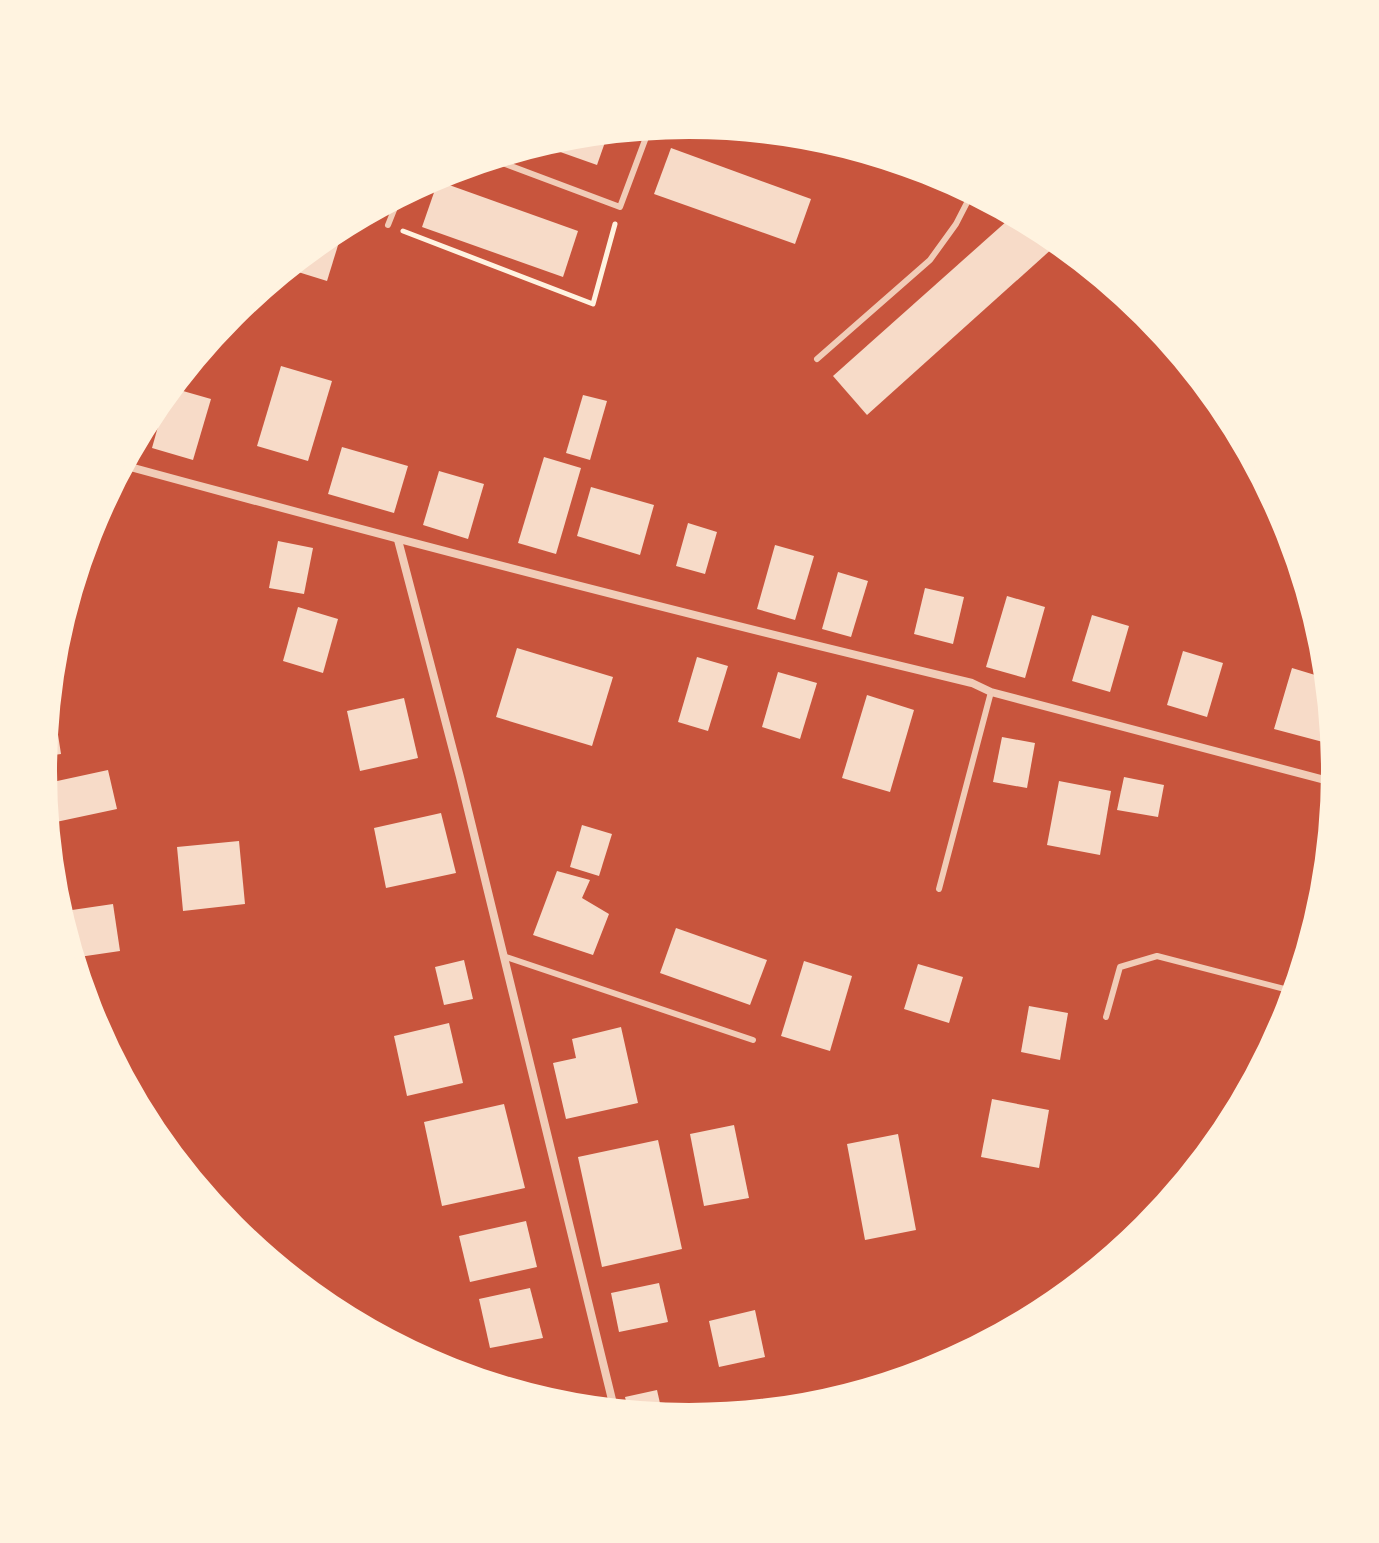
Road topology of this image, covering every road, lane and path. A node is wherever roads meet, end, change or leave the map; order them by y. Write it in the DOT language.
graph roads {
  1 [pos="647,135"];
  2 [pos="502,163"];
  3 [pos="969,199"];
  4 [pos="395,206"];
  5 [pos="620,207"];
  6 [pos="371,219"];
  7 [pos="388,225"];
  8 [pos="817,359"];
  9 [pos="130,467"];
  10 [pos="398,540"];
  11 [pos="991,692"];
  12 [pos="1327,781"];
  13 [pos="939,889"];
  14 [pos="503,956"];
  15 [pos="1288,990"];
  16 [pos="1106,1017"];
  17 [pos="753,1040"];
  18 [pos="613,1405"];
  1 -- 5 [label="lane"];
  2 -- 5 [label="lane"];
  3 -- 8 [label="lane"];
  4 -- 7 [label="lane"];
  5 -- 7 [label="path"];
  6 -- 7 [label="path"];
  9 -- 10 [label="street"];
  10 -- 11 [label="street"];
  10 -- 14 [label="street"];
  11 -- 12 [label="street"];
  11 -- 13 [label="lane"];
  14 -- 17 [label="lane"];
  14 -- 18 [label="street"];
  15 -- 16 [label="lane"];
}
